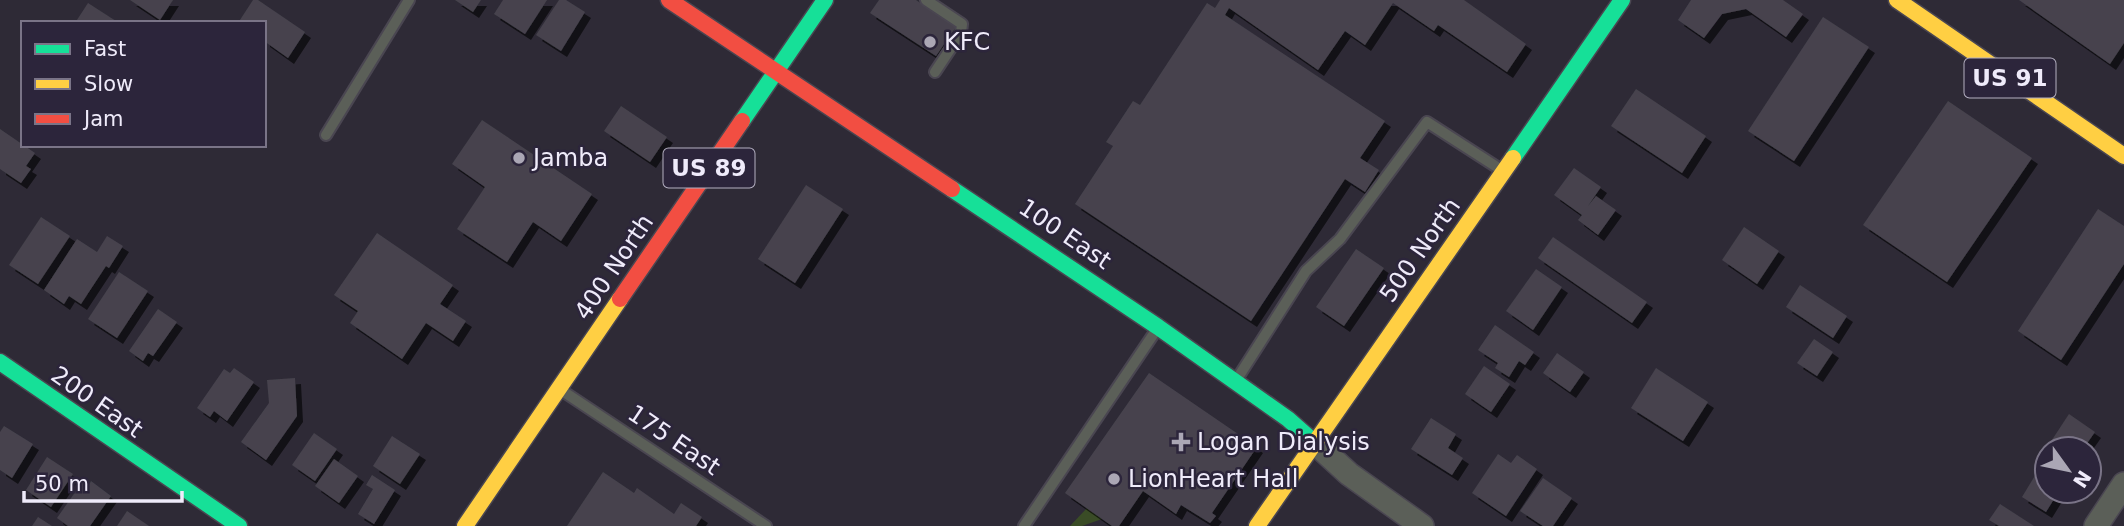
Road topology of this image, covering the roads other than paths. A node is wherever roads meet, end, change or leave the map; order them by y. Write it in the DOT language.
graph roads {
  1 [pos="409,0"];
  2 [pos="669,0"];
  3 [pos="825,0"];
  4 [pos="926,0"];
  5 [pos="1622,0"];
  6 [pos="1896,0"];
  7 [pos="775,72"];
  8 [pos="935,72"];
  9 [pos="326,135"];
  10 [pos="2124,156"];
  11 [pos="1503,170"];
  12 [pos="1158,327"];
  13 [pos="0,362"];
  14 [pos="1235,382"];
  15 [pos="559,388"];
  16 [pos="1314,442"];
  17 [pos="2124,484"];
  18 [pos="239,526"];
  19 [pos="465,526"];
  20 [pos="766,526"];
  21 [pos="1024,526"];
  22 [pos="1257,526"];
  23 [pos="1422,526"];
  24 [pos="2096,526"];
  1 -- 9 [label="lane"];
  2 -- 7 [label="street, 100 East"];
  3 -- 7 [label="street, 400 North / US 89"];
  4 -- 8 [label="lane"];
  5 -- 11 [label="street, 500 North"];
  6 -- 10 [label="street, US 91"];
  7 -- 12 [label="street, 100 East"];
  7 -- 15 [label="street, 400 North / US 89"];
  11 -- 14 [label="lane"];
  11 -- 16 [label="street, 500 North"];
  12 -- 14 [label="street, 100 East"];
  12 -- 21 [label="lane"];
  13 -- 18 [label="street, 200 East"];
  14 -- 16 [label="street, 100 East"];
  15 -- 19 [label="street, 400 North / US 89"];
  15 -- 20 [label="lane, 175 East"];
  16 -- 22 [label="street, 500 North"];
  16 -- 23 [label="street, 100 East"];
  17 -- 24 [label="street"];
}
